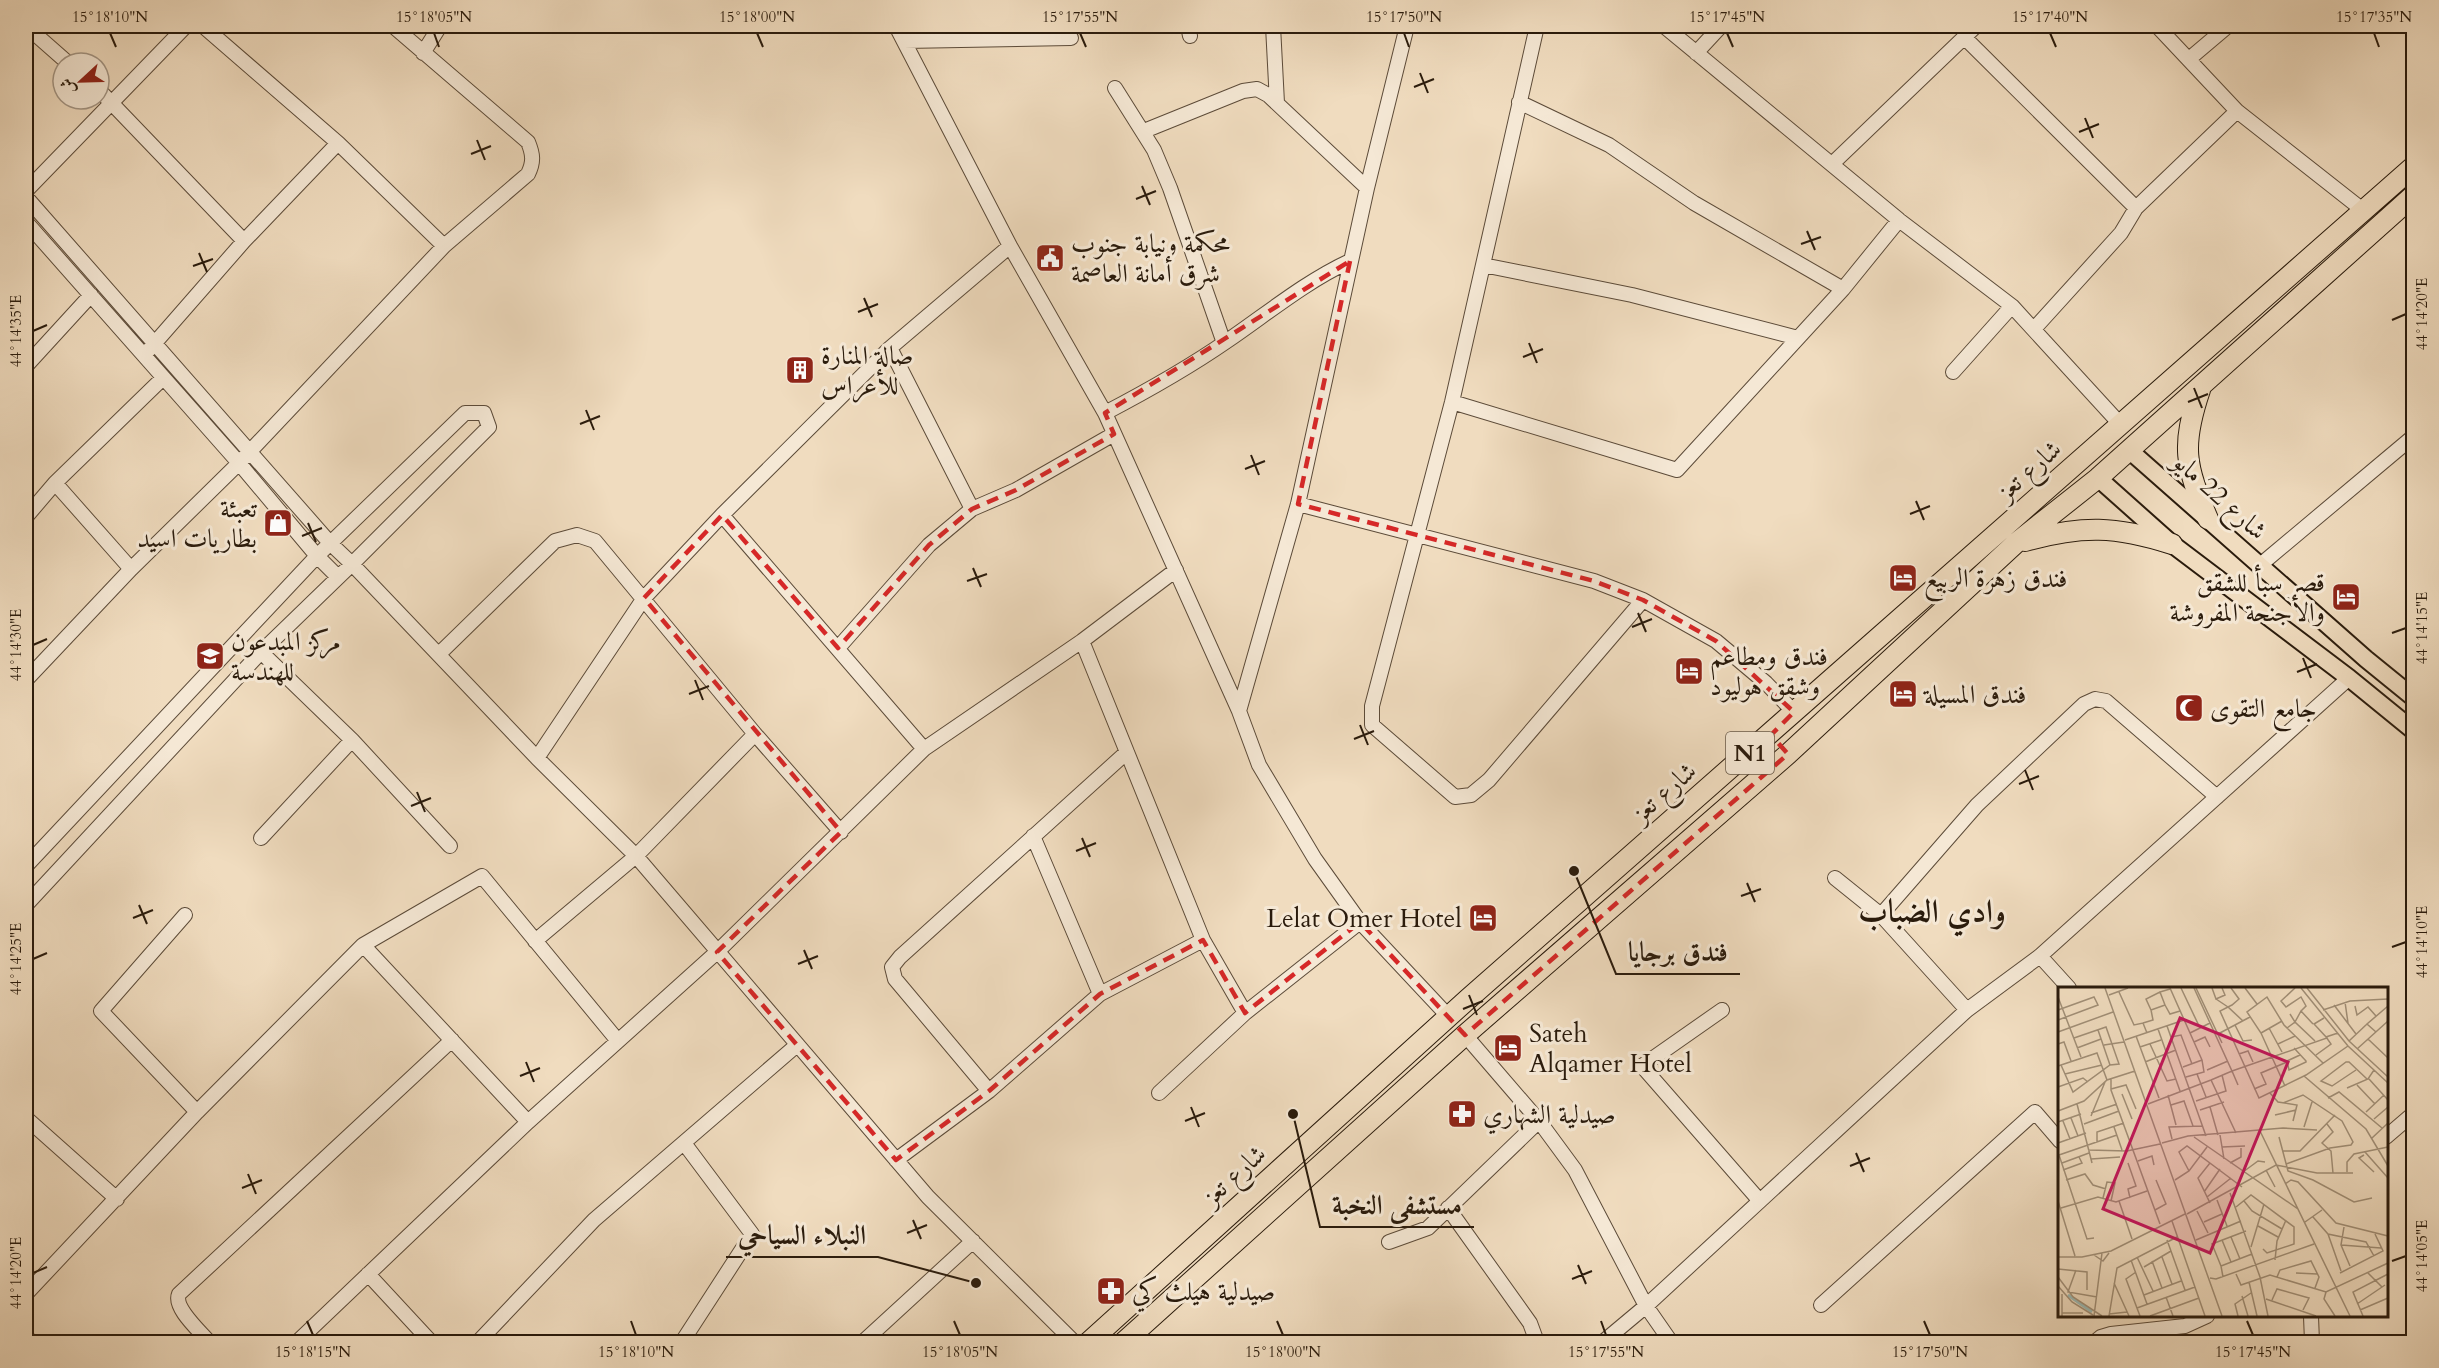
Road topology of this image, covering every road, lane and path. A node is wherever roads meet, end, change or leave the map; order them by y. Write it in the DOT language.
graph roads {
  1 [pos="26,26"];
  2 [pos="186,26"];
  3 [pos="202,26"];
  4 [pos="393,26"];
  5 [pos="440,26"];
  6 [pos="896,26"];
  7 [pos="1273,26"];
  8 [pos="1407,26"];
  9 [pos="1537,26"];
  10 [pos="1664,26"];
  11 [pos="1721,26"];
  12 [pos="1976,26"];
  13 [pos="2157,26"];
  14 [pos="2228,26"];
  15 [pos="1964,37"];
  16 [pos="1071,38"];
  17 [pos="904,41"];
  18 [pos="54,51"];
  19 [pos="423,53"];
  20 [pos="1696,53"];
  21 [pos="2189,59"];
  22 [pos="1115,88"];
  23 [pos="111,100"];
  24 [pos="1519,102"];
  25 [pos="114,103"];
  26 [pos="1277,103"];
  27 [pos="2237,111"];
  28 [pos="1144,131"];
  29 [pos="338,143"];
  30 [pos="1833,164"];
  31 [pos="2414,166"];
  32 [pos="1367,188"];
  33 [pos="26,191"];
  34 [pos="2414,195"];
  35 [pos="26,197"];
  36 [pos="2136,208"];
  37 [pos="2364,211"];
  38 [pos="1899,220"];
  39 [pos="26,222"];
  40 [pos="244,241"];
  41 [pos="444,246"];
  42 [pos="1010,246"];
  43 [pos="1350,261"];
  44 [pos="1482,265"];
  45 [pos="1843,289"];
  46 [pos="91,295"];
  47 [pos="2012,306"];
  48 [pos="2034,329"];
  49 [pos="1798,338"];
  50 [pos="1224,343"];
  51 [pos="890,348"];
  52 [pos="149,350"];
  53 [pos="26,366"];
  54 [pos="1953,372"];
  55 [pos="164,378"];
  56 [pos="2201,387"];
  57 [pos="1452,402"];
  58 [pos="1105,413"];
  59 [pos="2121,425"];
  60 [pos="1114,434"];
  61 [pos="2412,441"];
  62 [pos="2129,450"];
  63 [pos="249,452"];
  64 [pos="239,463"];
  65 [pos="2098,478"];
  66 [pos="55,483"];
  67 [pos="1298,504"];
  68 [pos="972,508"];
  69 [pos="722,515"];
  70 [pos="26,517"];
  71 [pos="2208,519"];
  72 [pos="1418,535"];
  73 [pos="330,543"];
  74 [pos="2016,543"];
  75 [pos="2172,544"];
  76 [pos="317,556"];
  77 [pos="352,564"];
  78 [pos="2259,566"];
  79 [pos="131,569"];
  80 [pos="1176,570"];
  81 [pos="338,577"];
  82 [pos="644,598"];
  83 [pos="1643,600"];
  84 [pos="1082,641"];
  85 [pos="838,648"];
  86 [pos="261,652"];
  87 [pos="439,654"];
  88 [pos="2366,659"];
  89 [pos="2349,678"];
  90 [pos="26,680"];
  91 [pos="2414,698"];
  92 [pos="1239,711"];
  93 [pos="1794,712"];
  94 [pos="2414,731"];
  95 [pos="755,734"];
  96 [pos="1771,735"];
  97 [pos="352,740"];
  98 [pos="924,749"];
  99 [pos="1127,752"];
  100 [pos="1788,754"];
  101 [pos="537,758"];
  102 [pos="2217,797"];
  103 [pos="841,832"];
  104 [pos="1033,836"];
  105 [pos="261,838"];
  106 [pos="450,846"];
  107 [pos="636,856"];
  108 [pos="26,866"];
  109 [pos="1835,878"];
  110 [pos="26,905"];
  111 [pos="185,915"];
  112 [pos="1881,915"];
  113 [pos="1360,922"];
  114 [pos="1203,940"];
  115 [pos="535,941"];
  116 [pos="363,945"];
  117 [pos="717,952"];
  118 [pos="2040,956"];
  119 [pos="2067,987"];
  120 [pos="1100,994"];
  121 [pos="1722,1010"];
  122 [pos="1967,1010"];
  123 [pos="1245,1013"];
  124 [pos="1449,1017"];
  125 [pos="1465,1035"];
  126 [pos="452,1040"];
  127 [pos="618,1041"];
  128 [pos="797,1045"];
  129 [pos="989,1091"];
  130 [pos="1159,1093"];
  131 [pos="197,1112"];
  132 [pos="2414,1113"];
  133 [pos="26,1118"];
  134 [pos="1539,1121"];
  135 [pos="528,1122"];
  136 [pos="2388,1135"];
  137 [pos="2058,1139"];
  138 [pos="684,1143"];
  139 [pos="896,1160"];
  140 [pos="117,1199"];
  141 [pos="1759,1200"];
  142 [pos="1448,1208"];
  143 [pos="973,1241"];
  144 [pos="1389,1242"];
  145 [pos="368,1275"];
  146 [pos="26,1294"];
  147 [pos="1821,1305"];
  148 [pos="1646,1306"];
  149 [pos="2205,1317"];
  150 [pos="2311,1317"];
  151 [pos="26,1336"];
  152 [pos="31,1342"];
  153 [pos="209,1342"];
  154 [pos="297,1342"];
  155 [pos="431,1342"];
  156 [pos="478,1342"];
  157 [pos="684,1342"];
  158 [pos="863,1342"];
  159 [pos="1074,1342"];
  160 [pos="1089,1342"];
  161 [pos="1124,1342"];
  162 [pos="1537,1342"];
  163 [pos="1603,1342"];
  164 [pos="1671,1342"];
  165 [pos="2095,1342"];
  166 [pos="2312,1342"];
  1 -- 18 [label="street"];
  2 -- 25 [label="street"];
  3 -- 29 [label="street"];
  4 -- 19 [label="street"];
  5 -- 19 [label="street"];
  6 -- 17 [label="street"];
  7 -- 26 [label="street"];
  8 -- 32 [label="street"];
  9 -- 24 [label="street"];
  10 -- 20 [label="street"];
  11 -- 20 [label="street"];
  12 -- 15 [label="street"];
  13 -- 21 [label="street"];
  14 -- 21 [label="street"];
  15 -- 30 [label="street"];
  15 -- 36 [label="street"];
  16 -- 17 [label="street"];
  17 -- 42 [label="street"];
  19 -- 41 [label="street"];
  20 -- 30 [label="street"];
  21 -- 27 [label="street"];
  22 -- 28 [label="street"];
  23 -- 25 [label="street"];
  24 -- 44 [label="street"];
  24 -- 45 [label="street"];
  25 -- 33 [label="street"];
  25 -- 40 [label="street"];
  26 -- 28 [label="street"];
  26 -- 32 [label="street"];
  27 -- 36 [label="street"];
  27 -- 37 [label="street"];
  28 -- 50 [label="street"];
  29 -- 40 [label="street"];
  29 -- 41 [label="street"];
  30 -- 38 [label="street"];
  31 -- 37 [label="highway, شارع تعز / N1"];
  32 -- 43 [label="street"];
  34 -- 56 [label="highway, شارع تعز / N1"];
  35 -- 52 [label="street"];
  36 -- 48 [label="street"];
  37 -- 59 [label="highway, شارع تعز / N1"];
  38 -- 45 [label="street"];
  38 -- 47 [label="street"];
  39 -- 46 [label="street"];
  40 -- 52 [label="street"];
  41 -- 63 [label="street"];
  42 -- 51 [label="street"];
  42 -- 58 [label="street"];
  43 -- 50 [label="street"];
  43 -- 67 [label="street"];
  44 -- 49 [label="street"];
  44 -- 57 [label="street"];
  45 -- 49 [label="street"];
  46 -- 52 [label="street"];
  46 -- 53 [label="street"];
  47 -- 48 [label="street"];
  47 -- 54 [label="street"];
  48 -- 59 [label="street"];
  49 -- 57 [label="street"];
  50 -- 58 [label="street"];
  51 -- 68 [label="street"];
  51 -- 69 [label="street"];
  52 -- 55 [label="street"];
  52 -- 63 [label="street"];
  55 -- 64 [label="street"];
  55 -- 66 [label="street"];
  56 -- 62 [label="highway, شارع تعز / N1"];
  56 -- 71 [label="highway"];
  57 -- 72 [label="street"];
  58 -- 60 [label="street"];
  59 -- 93 [label="highway, شارع تعز / N1"];
  60 -- 68 [label="street"];
  60 -- 80 [label="street"];
  61 -- 78 [label="street"];
  62 -- 65 [label="highway, شارع تعز / N1"];
  62 -- 71 [label="main road, شارع 22 مايو"];
  63 -- 64 [label="street"];
  63 -- 73 [label="street"];
  64 -- 76 [label="street"];
  64 -- 79 [label="street"];
  65 -- 74 [label="highway, شارع تعز / N1"];
  65 -- 75 [label="main road"];
  66 -- 70 [label="street"];
  66 -- 79 [label="street"];
  67 -- 72 [label="street"];
  67 -- 92 [label="street"];
  68 -- 85 [label="street"];
  69 -- 82 [label="street"];
  69 -- 85 [label="street"];
  71 -- 78 [label="main road, شارع 22 مايو"];
  72 -- 83 [label="street"];
  72 -- 83 [label="street"];
  73 -- 76 [label="street"];
  73 -- 77 [label="street"];
  73 -- 77 [label="street"];
  74 -- 75 [label="highway"];
  74 -- 100 [label="highway, شارع تعز / N1"];
  75 -- 89 [label="main road"];
  76 -- 81 [label="street"];
  76 -- 108 [label="street"];
  77 -- 81 [label="street"];
  77 -- 87 [label="street"];
  78 -- 88 [label="main road, شارع 22 مايو"];
  79 -- 90 [label="street"];
  80 -- 84 [label="street"];
  80 -- 92 [label="street"];
  81 -- 86 [label="street"];
  82 -- 87 [label="street"];
  82 -- 95 [label="street"];
  82 -- 101 [label="street"];
  83 -- 93 [label="street"];
  84 -- 98 [label="street"];
  84 -- 99 [label="street"];
  85 -- 98 [label="street"];
  86 -- 97 [label="street"];
  86 -- 110 [label="street"];
  87 -- 101 [label="street"];
  88 -- 89 [label="main road"];
  88 -- 91 [label="main road, شارع 22 مايو"];
  89 -- 94 [label="main road"];
  89 -- 102 [label="street"];
  92 -- 113 [label="street"];
  93 -- 96 [label="highway, شارع تعز / N1"];
  95 -- 103 [label="street"];
  95 -- 107 [label="street"];
  96 -- 100 [label="highway"];
  96 -- 124 [label="highway, شارع تعز / N1"];
  97 -- 105 [label="street"];
  97 -- 106 [label="street"];
  98 -- 103 [label="street"];
  99 -- 104 [label="street"];
  99 -- 114 [label="street"];
  100 -- 125 [label="highway, شارع تعز / N1"];
  101 -- 107 [label="street"];
  102 -- 112 [label="street"];
  102 -- 118 [label="street"];
  103 -- 117 [label="street"];
  104 -- 120 [label="street"];
  104 -- 129 [label="street"];
  107 -- 115 [label="street"];
  107 -- 117 [label="street"];
  109 -- 112 [label="street"];
  111 -- 131 [label="street"];
  112 -- 122 [label="street"];
  113 -- 123 [label="street"];
  113 -- 124 [label="street"];
  114 -- 120 [label="street"];
  114 -- 123 [label="street"];
  115 -- 116 [label="street"];
  115 -- 127 [label="street"];
  116 -- 126 [label="street"];
  116 -- 131 [label="street"];
  117 -- 127 [label="street"];
  117 -- 128 [label="street"];
  118 -- 119 [label="street"];
  118 -- 122 [label="street"];
  120 -- 129 [label="street"];
  121 -- 141 [label="street"];
  122 -- 141 [label="street"];
  123 -- 130 [label="street"];
  124 -- 125 [label="highway"];
  124 -- 160 [label="highway, شارع تعز / N1"];
  125 -- 134 [label="street"];
  125 -- 161 [label="highway, شارع تعز / N1"];
  126 -- 135 [label="street"];
  126 -- 153 [label="street"];
  127 -- 135 [label="street"];
  128 -- 138 [label="street"];
  128 -- 139 [label="street"];
  129 -- 139 [label="street"];
  131 -- 140 [label="street"];
  132 -- 136 [label="street"];
  133 -- 140 [label="street"];
  134 -- 142 [label="street"];
  134 -- 148 [label="street"];
  135 -- 145 [label="street"];
  137 -- 147 [label="street"];
  138 -- 156 [label="street"];
  138 -- 157 [label="street"];
  139 -- 143 [label="street"];
  140 -- 146 [label="street"];
  141 -- 148 [label="street"];
  142 -- 144 [label="street"];
  142 -- 162 [label="street"];
  143 -- 158 [label="street"];
  143 -- 159 [label="street"];
  145 -- 154 [label="street"];
  145 -- 155 [label="street"];
  148 -- 163 [label="street"];
  148 -- 164 [label="street"];
  149 -- 165 [label="street"];
  150 -- 166 [label="street"];
  151 -- 152 [label="street"];
}
